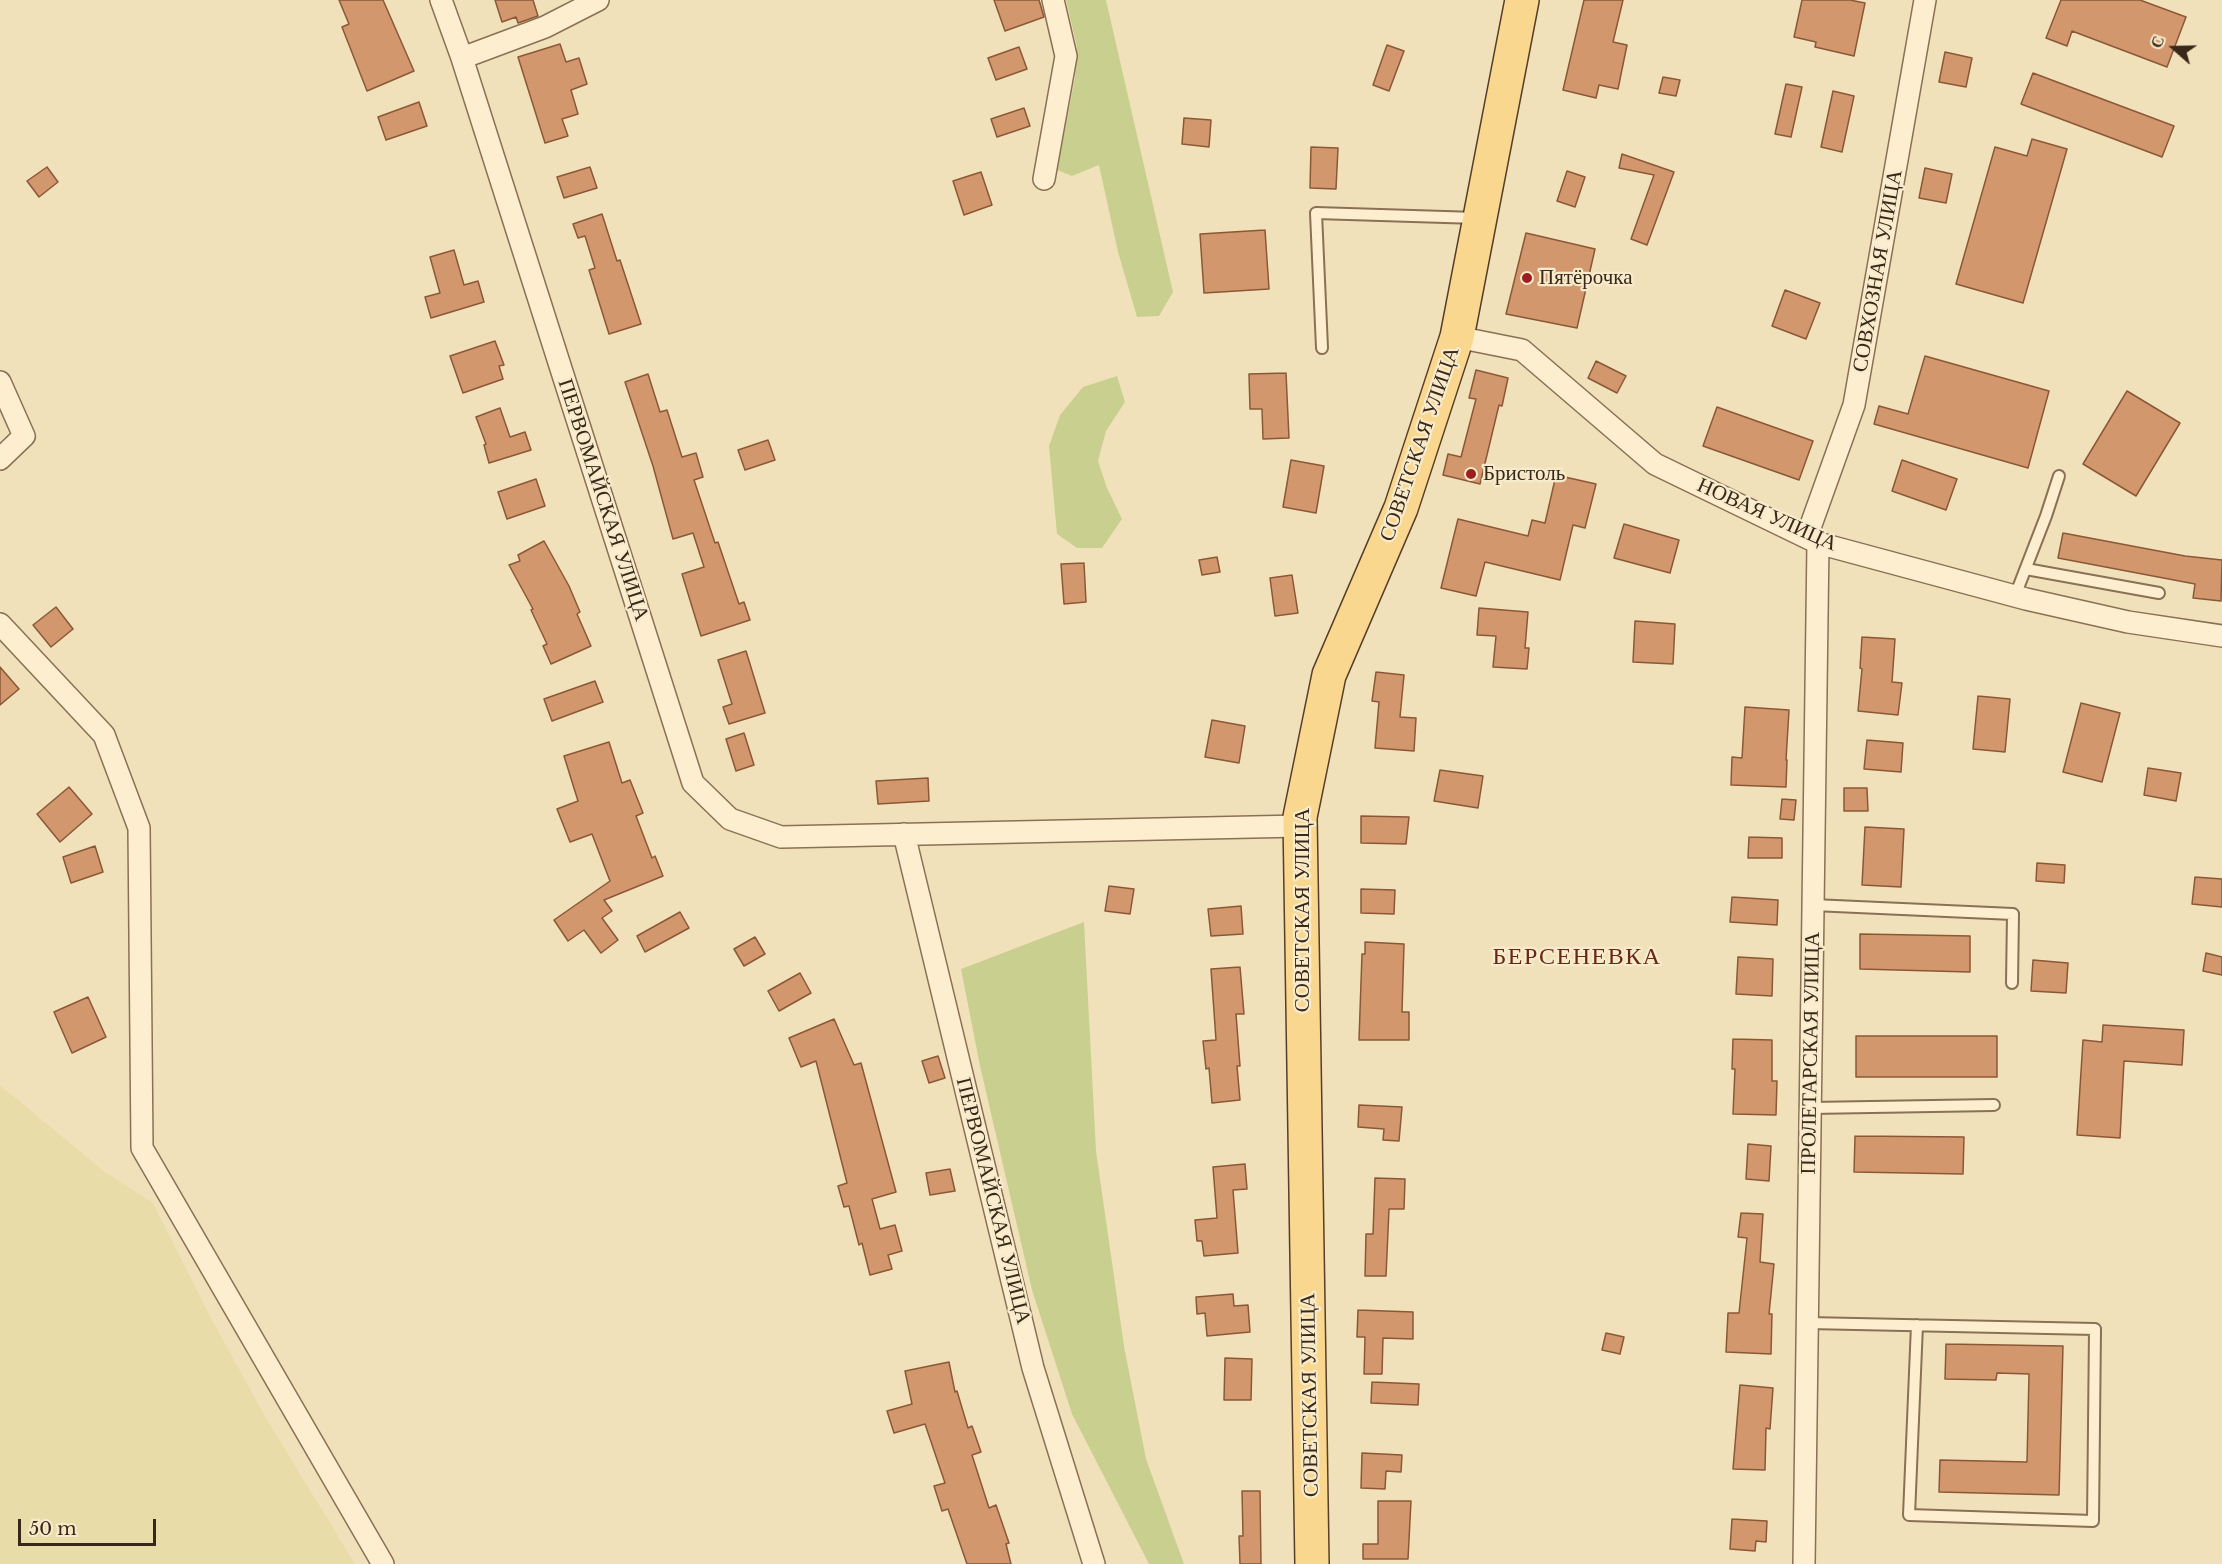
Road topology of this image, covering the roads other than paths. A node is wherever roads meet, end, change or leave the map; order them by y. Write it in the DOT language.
graph roads {
  1 [pos="441,0"];
  2 [pos="598,0"];
  3 [pos="1053,0"];
  4 [pos="1522,0"];
  5 [pos="1925,0"];
  6 [pos="462,58"];
  7 [pos="1044,179"];
  8 [pos="1480,218"];
  9 [pos="1457,337"];
  10 [pos="1322,348"];
  11 [pos="0,382"];
  12 [pos="0,459"];
  13 [pos="2059,476"];
  14 [pos="1812,540"];
  15 [pos="2026,569"];
  16 [pos="2159,592"];
  17 [pos="2015,596"];
  18 [pos="0,624"];
  19 [pos="2222,636"];
  20 [pos="1300,826"];
  21 [pos="904,834"];
  22 [pos="1813,905"];
  23 [pos="2012,983"];
  24 [pos="1994,1106"];
  25 [pos="1810,1108"];
  26 [pos="1808,1323"];
  27 [pos="1917,1325"];
  28 [pos="384,1564"];
  29 [pos="1094,1564"];
  30 [pos="1312,1564"];
  31 [pos="1804,1564"];
  1 -- 6 [label="street, ПЕРВОМАЙСКАЯ УЛИЦА"];
  2 -- 6 [label="street"];
  3 -- 7 [label="street"];
  4 -- 8 [label="main road, СОВЕТСКАЯ УЛИЦА"];
  5 -- 14 [label="street, СОВХОЗНАЯ УЛИЦА"];
  6 -- 21 [label="street, ПЕРВОМАЙСКАЯ УЛИЦА"];
  8 -- 9 [label="main road, СОВЕТСКАЯ УЛИЦА"];
  8 -- 10 [label="lane"];
  9 -- 14 [label="street, НОВАЯ УЛИЦА"];
  9 -- 20 [label="main road, СОВЕТСКАЯ УЛИЦА"];
  11 -- 12 [label="street"];
  13 -- 15 [label="lane"];
  14 -- 17 [label="street, НОВАЯ УЛИЦА"];
  14 -- 22 [label="street, ПРОЛЕТАРСКАЯ УЛИЦА"];
  15 -- 16 [label="lane"];
  15 -- 17 [label="lane"];
  17 -- 19 [label="street, НОВАЯ УЛИЦА"];
  18 -- 28 [label="street"];
  20 -- 21 [label="street, ПЕРВОМАЙСКАЯ УЛИЦА"];
  20 -- 30 [label="main road, СОВЕТСКАЯ УЛИЦА"];
  21 -- 29 [label="street, ПЕРВОМАЙСКАЯ УЛИЦА"];
  22 -- 23 [label="lane"];
  22 -- 25 [label="street, ПРОЛЕТАРСКАЯ УЛИЦА"];
  24 -- 25 [label="lane"];
  25 -- 26 [label="street, ПРОЛЕТАРСКАЯ УЛИЦА"];
  26 -- 27 [label="lane"];
  26 -- 31 [label="street, ПРОЛЕТАРСКАЯ УЛИЦА"];
  27 -- 27 [label="lane"];
}
